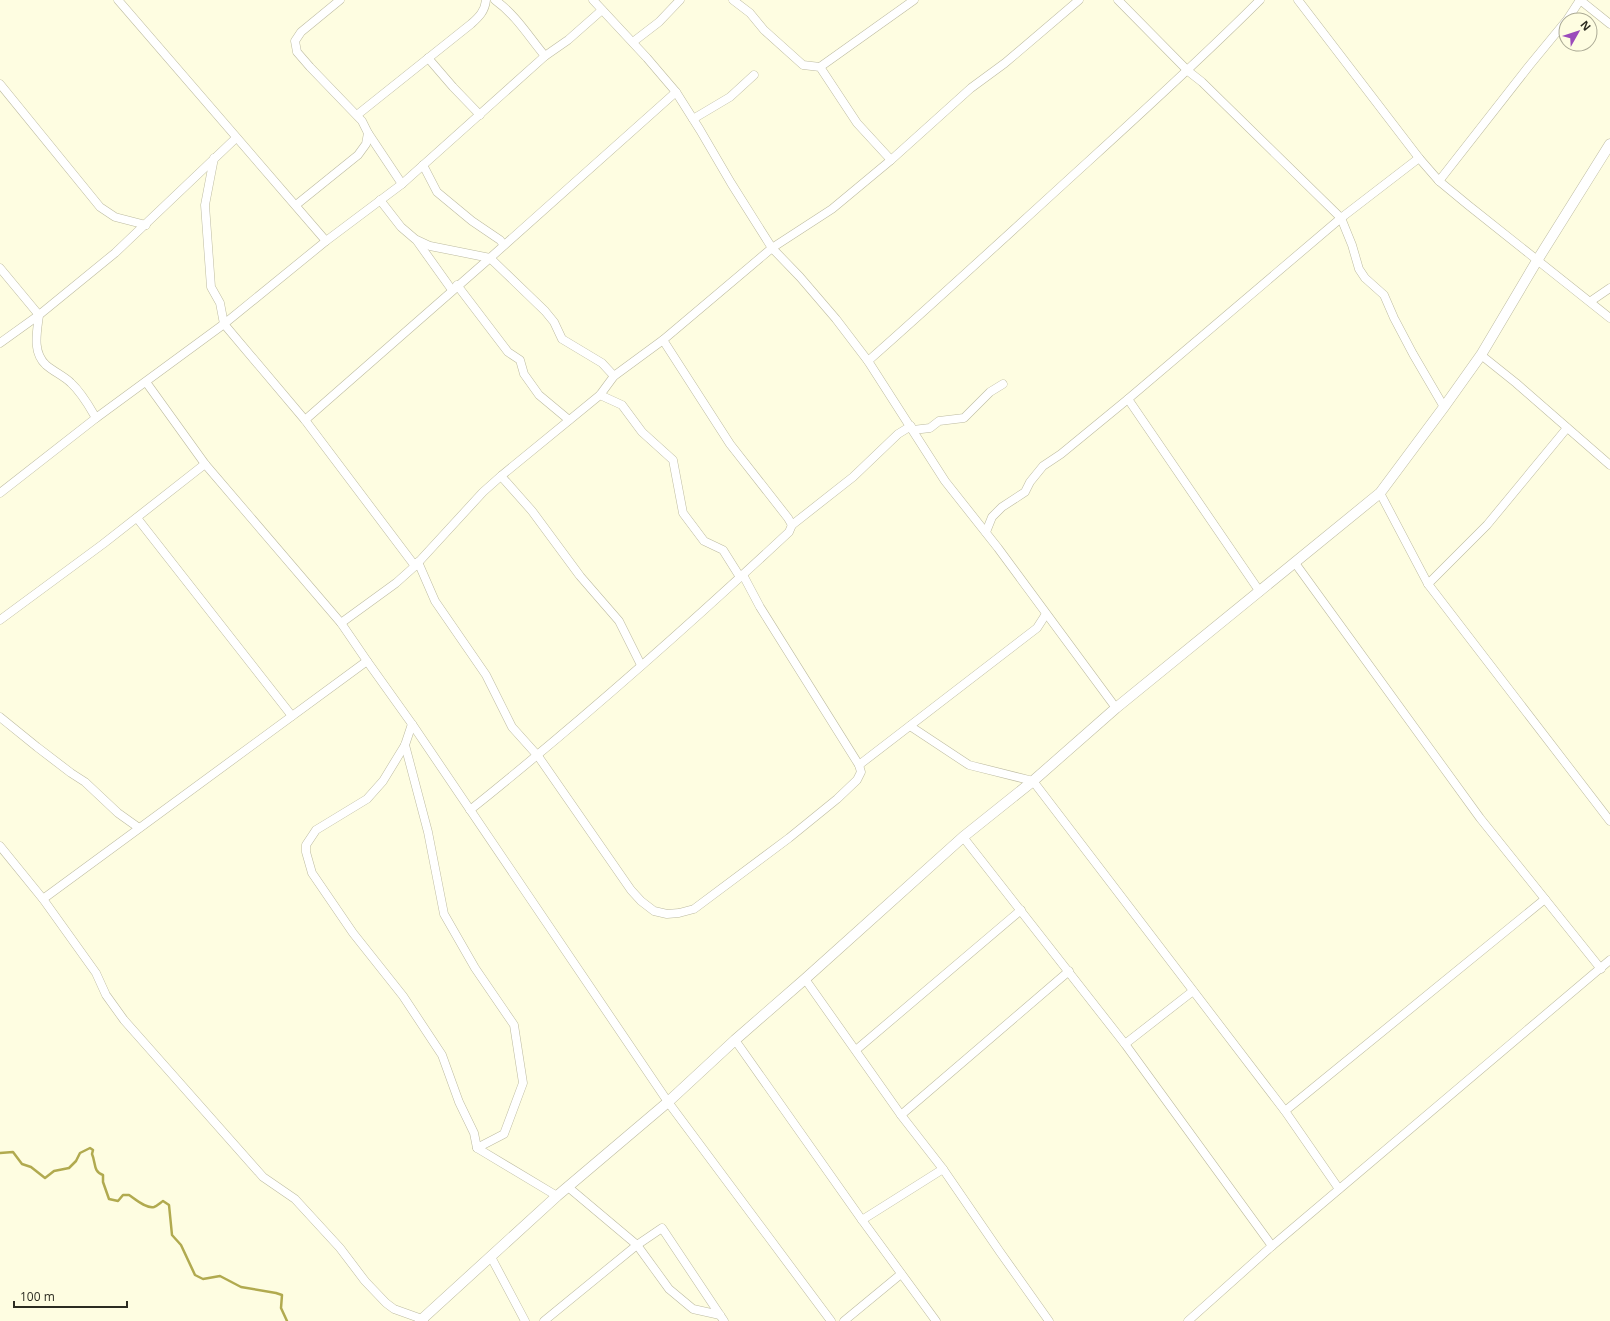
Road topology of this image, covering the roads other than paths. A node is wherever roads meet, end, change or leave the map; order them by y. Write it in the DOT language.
graph roads {
  1 [pos="118,0"];
  2 [pos="340,0"];
  3 [pos="486,0"];
  4 [pos="494,0"];
  5 [pos="593,0"];
  6 [pos="680,0"];
  7 [pos="733,0"];
  8 [pos="914,0"];
  9 [pos="1118,0"];
  10 [pos="1260,0"];
  11 [pos="1298,0"];
  12 [pos="1580,0"];
  13 [pos="1075,1"];
  14 [pos="602,10"];
  15 [pos="1572,12"];
  16 [pos="1610,24"];
  17 [pos="1558,31"];
  18 [pos="632,42"];
  19 [pos="545,56"];
  20 [pos="428,58"];
  21 [pos="820,67"];
  22 [pos="1188,71"];
  23 [pos="754,75"];
  24 [pos="0,84"];
  25 [pos="676,92"];
  26 [pos="357,115"];
  27 [pos="480,115"];
  28 [pos="693,119"];
  29 [pos="368,133"];
  30 [pos="236,138"];
  31 [pos="1610,144"];
  32 [pos="214,158"];
  33 [pos="1419,158"];
  34 [pos="891,160"];
  35 [pos="423,166"];
  36 [pos="1439,181"];
  37 [pos="402,184"];
  38 [pos="380,200"];
  39 [pos="296,205"];
  40 [pos="1341,218"];
  41 [pos="146,225"];
  42 [pos="415,239"];
  43 [pos="326,241"];
  44 [pos="504,245"];
  45 [pos="772,248"];
  46 [pos="490,258"];
  47 [pos="1538,259"];
  48 [pos="0,268"];
  49 [pos="455,288"];
  50 [pos="1610,288"];
  51 [pos="1591,301"];
  52 [pos="39,315"];
  53 [pos="1610,318"];
  54 [pos="224,324"];
  55 [pos="663,340"];
  56 [pos="0,343"];
  57 [pos="1481,355"];
  58 [pos="868,361"];
  59 [pos="614,376"];
  60 [pos="146,382"];
  61 [pos="1003,384"];
  62 [pos="600,395"];
  63 [pos="1128,399"];
  64 [pos="1444,408"];
  65 [pos="96,418"];
  66 [pos="305,420"];
  67 [pos="569,420"];
  68 [pos="912,428"];
  69 [pos="1567,428"];
  70 [pos="205,464"];
  71 [pos="1610,465"];
  72 [pos="500,476"];
  73 [pos="0,493"];
  74 [pos="1380,493"];
  75 [pos="137,518"];
  76 [pos="792,526"];
  77 [pos="986,532"];
  78 [pos="1295,563"];
  79 [pos="416,564"];
  80 [pos="742,576"];
  81 [pos="1428,584"];
  82 [pos="1260,592"];
  83 [pos="1046,614"];
  84 [pos="0,620"];
  85 [pos="342,623"];
  86 [pos="366,661"];
  87 [pos="641,665"];
  88 [pos="1116,708"];
  89 [pos="292,716"];
  90 [pos="0,717"];
  91 [pos="412,724"];
  92 [pos="910,726"];
  93 [pos="405,745"];
  94 [pos="538,756"];
  95 [pos="859,765"];
  96 [pos="1033,781"];
  97 [pos="470,810"];
  98 [pos="1609,819"];
  99 [pos="139,828"];
  100 [pos="963,837"];
  101 [pos="0,846"];
  102 [pos="43,899"];
  103 [pos="1545,899"];
  104 [pos="1021,910"];
  105 [pos="1610,960"];
  106 [pos="1601,968"];
  107 [pos="1069,971"];
  108 [pos="805,979"];
  109 [pos="1193,991"];
  110 [pos="735,1040"];
  111 [pos="1125,1044"];
  112 [pos="856,1050"];
  113 [pos="668,1102"];
  114 [pos="1285,1111"];
  115 [pos="901,1115"];
  116 [pos="477,1148"];
  117 [pos="943,1169"];
  118 [pos="568,1187"];
  119 [pos="1339,1189"];
  120 [pos="557,1196"];
  121 [pos="862,1220"];
  122 [pos="637,1245"];
  123 [pos="1272,1246"];
  124 [pos="491,1257"];
  125 [pos="901,1274"];
  126 [pos="722,1318"];
  127 [pos="422,1320"];
  128 [pos="524,1321"];
  129 [pos="544,1321"];
  130 [pos="832,1321"];
  131 [pos="844,1321"];
  132 [pos="936,1321"];
  133 [pos="1049,1321"];
  134 [pos="1188,1321"];
  1 -- 30 [label="street"];
  2 -- 26 [label="street"];
  3 -- 20 [label="street"];
  4 -- 19 [label="street"];
  5 -- 14 [label="street"];
  6 -- 18 [label="street"];
  7 -- 21 [label="street"];
  8 -- 21 [label="street"];
  9 -- 22 [label="street"];
  10 -- 22 [label="street"];
  11 -- 33 [label="street"];
  12 -- 15 [label="street"];
  12 -- 16 [label="street"];
  13 -- 34 [label="street"];
  14 -- 18 [label="street"];
  14 -- 19 [label="street"];
  17 -- 36 [label="street"];
  18 -- 25 [label="street"];
  19 -- 27 [label="street"];
  20 -- 26 [label="street"];
  20 -- 27 [label="street"];
  21 -- 34 [label="street"];
  22 -- 40 [label="street"];
  22 -- 58 [label="street"];
  23 -- 28 [label="street"];
  24 -- 41 [label="street"];
  25 -- 28 [label="street"];
  25 -- 44 [label="street"];
  26 -- 29 [label="street"];
  27 -- 35 [label="street"];
  28 -- 45 [label="street"];
  29 -- 37 [label="street"];
  29 -- 39 [label="street"];
  30 -- 32 [label="street"];
  30 -- 39 [label="street"];
  31 -- 47 [label="street"];
  32 -- 41 [label="street"];
  32 -- 54 [label="street"];
  33 -- 36 [label="street"];
  33 -- 40 [label="street"];
  34 -- 45 [label="street"];
  35 -- 37 [label="street"];
  35 -- 44 [label="street"];
  36 -- 47 [label="street"];
  37 -- 38 [label="street"];
  38 -- 42 [label="street"];
  38 -- 43 [label="street"];
  39 -- 43 [label="street"];
  40 -- 63 [label="street"];
  40 -- 64 [label="street"];
  41 -- 52 [label="street"];
  42 -- 46 [label="street"];
  42 -- 49 [label="street"];
  43 -- 54 [label="street"];
  44 -- 46 [label="street"];
  45 -- 55 [label="street"];
  45 -- 58 [label="street"];
  46 -- 49 [label="street"];
  46 -- 59 [label="street"];
  47 -- 51 [label="street"];
  47 -- 57 [label="street"];
  48 -- 52 [label="street"];
  49 -- 66 [label="street"];
  49 -- 67 [label="street"];
  50 -- 51 [label="street"];
  51 -- 53 [label="street"];
  52 -- 56 [label="street"];
  52 -- 65 [label="street"];
  54 -- 60 [label="street"];
  54 -- 66 [label="street"];
  55 -- 59 [label="street"];
  55 -- 76 [label="street"];
  57 -- 64 [label="street"];
  57 -- 69 [label="street"];
  58 -- 68 [label="street"];
  59 -- 62 [label="street"];
  60 -- 65 [label="street"];
  60 -- 70 [label="street"];
  61 -- 68 [label="street"];
  62 -- 67 [label="street"];
  62 -- 80 [label="street"];
  63 -- 77 [label="street"];
  63 -- 82 [label="street"];
  64 -- 74 [label="street"];
  65 -- 73 [label="street"];
  66 -- 79 [label="street"];
  67 -- 72 [label="street"];
  68 -- 76 [label="street"];
  68 -- 77 [label="street"];
  69 -- 71 [label="street"];
  69 -- 81 [label="street"];
  70 -- 75 [label="street"];
  70 -- 85 [label="street"];
  72 -- 79 [label="street"];
  72 -- 87 [label="street"];
  74 -- 78 [label="street"];
  74 -- 81 [label="street"];
  75 -- 84 [label="street"];
  75 -- 89 [label="street"];
  76 -- 80 [label="street"];
  77 -- 83 [label="street"];
  78 -- 82 [label="street"];
  78 -- 103 [label="street"];
  79 -- 85 [label="street"];
  79 -- 94 [label="street"];
  80 -- 87 [label="street"];
  80 -- 95 [label="street"];
  81 -- 98 [label="street"];
  82 -- 88 [label="street"];
  83 -- 88 [label="street"];
  83 -- 92 [label="street"];
  85 -- 86 [label="street"];
  86 -- 89 [label="street"];
  86 -- 91 [label="street"];
  87 -- 94 [label="street"];
  88 -- 96 [label="street"];
  89 -- 99 [label="street"];
  90 -- 99 [label="street"];
  91 -- 93 [label="street"];
  91 -- 97 [label="street"];
  92 -- 95 [label="street"];
  92 -- 96 [label="street"];
  93 -- 116 [label="street"];
  93 -- 116 [label="street"];
  94 -- 95 [label="street"];
  94 -- 97 [label="street"];
  96 -- 100 [label="street"];
  96 -- 109 [label="street"];
  97 -- 113 [label="street"];
  99 -- 102 [label="street"];
  100 -- 104 [label="street"];
  100 -- 108 [label="street"];
  101 -- 102 [label="street"];
  102 -- 127 [label="street"];
  103 -- 106 [label="street"];
  103 -- 114 [label="street"];
  104 -- 107 [label="street"];
  104 -- 112 [label="street"];
  105 -- 106 [label="street"];
  106 -- 119 [label="street"];
  107 -- 111 [label="street"];
  107 -- 115 [label="street"];
  108 -- 110 [label="street"];
  108 -- 112 [label="street"];
  109 -- 111 [label="street"];
  109 -- 114 [label="street"];
  110 -- 113 [label="street"];
  110 -- 121 [label="street"];
  111 -- 123 [label="street"];
  112 -- 115 [label="street"];
  113 -- 118 [label="street"];
  113 -- 130 [label="street"];
  114 -- 119 [label="street"];
  115 -- 117 [label="street"];
  116 -- 120 [label="street"];
  117 -- 121 [label="street"];
  117 -- 133 [label="street"];
  118 -- 120 [label="street"];
  118 -- 122 [label="street"];
  119 -- 123 [label="street"];
  120 -- 124 [label="street"];
  121 -- 125 [label="street"];
  122 -- 126 [label="street"];
  122 -- 126 [label="street"];
  122 -- 129 [label="street"];
  123 -- 134 [label="street"];
  124 -- 127 [label="street"];
  124 -- 128 [label="street"];
  125 -- 131 [label="street"];
  125 -- 132 [label="street"];
}
